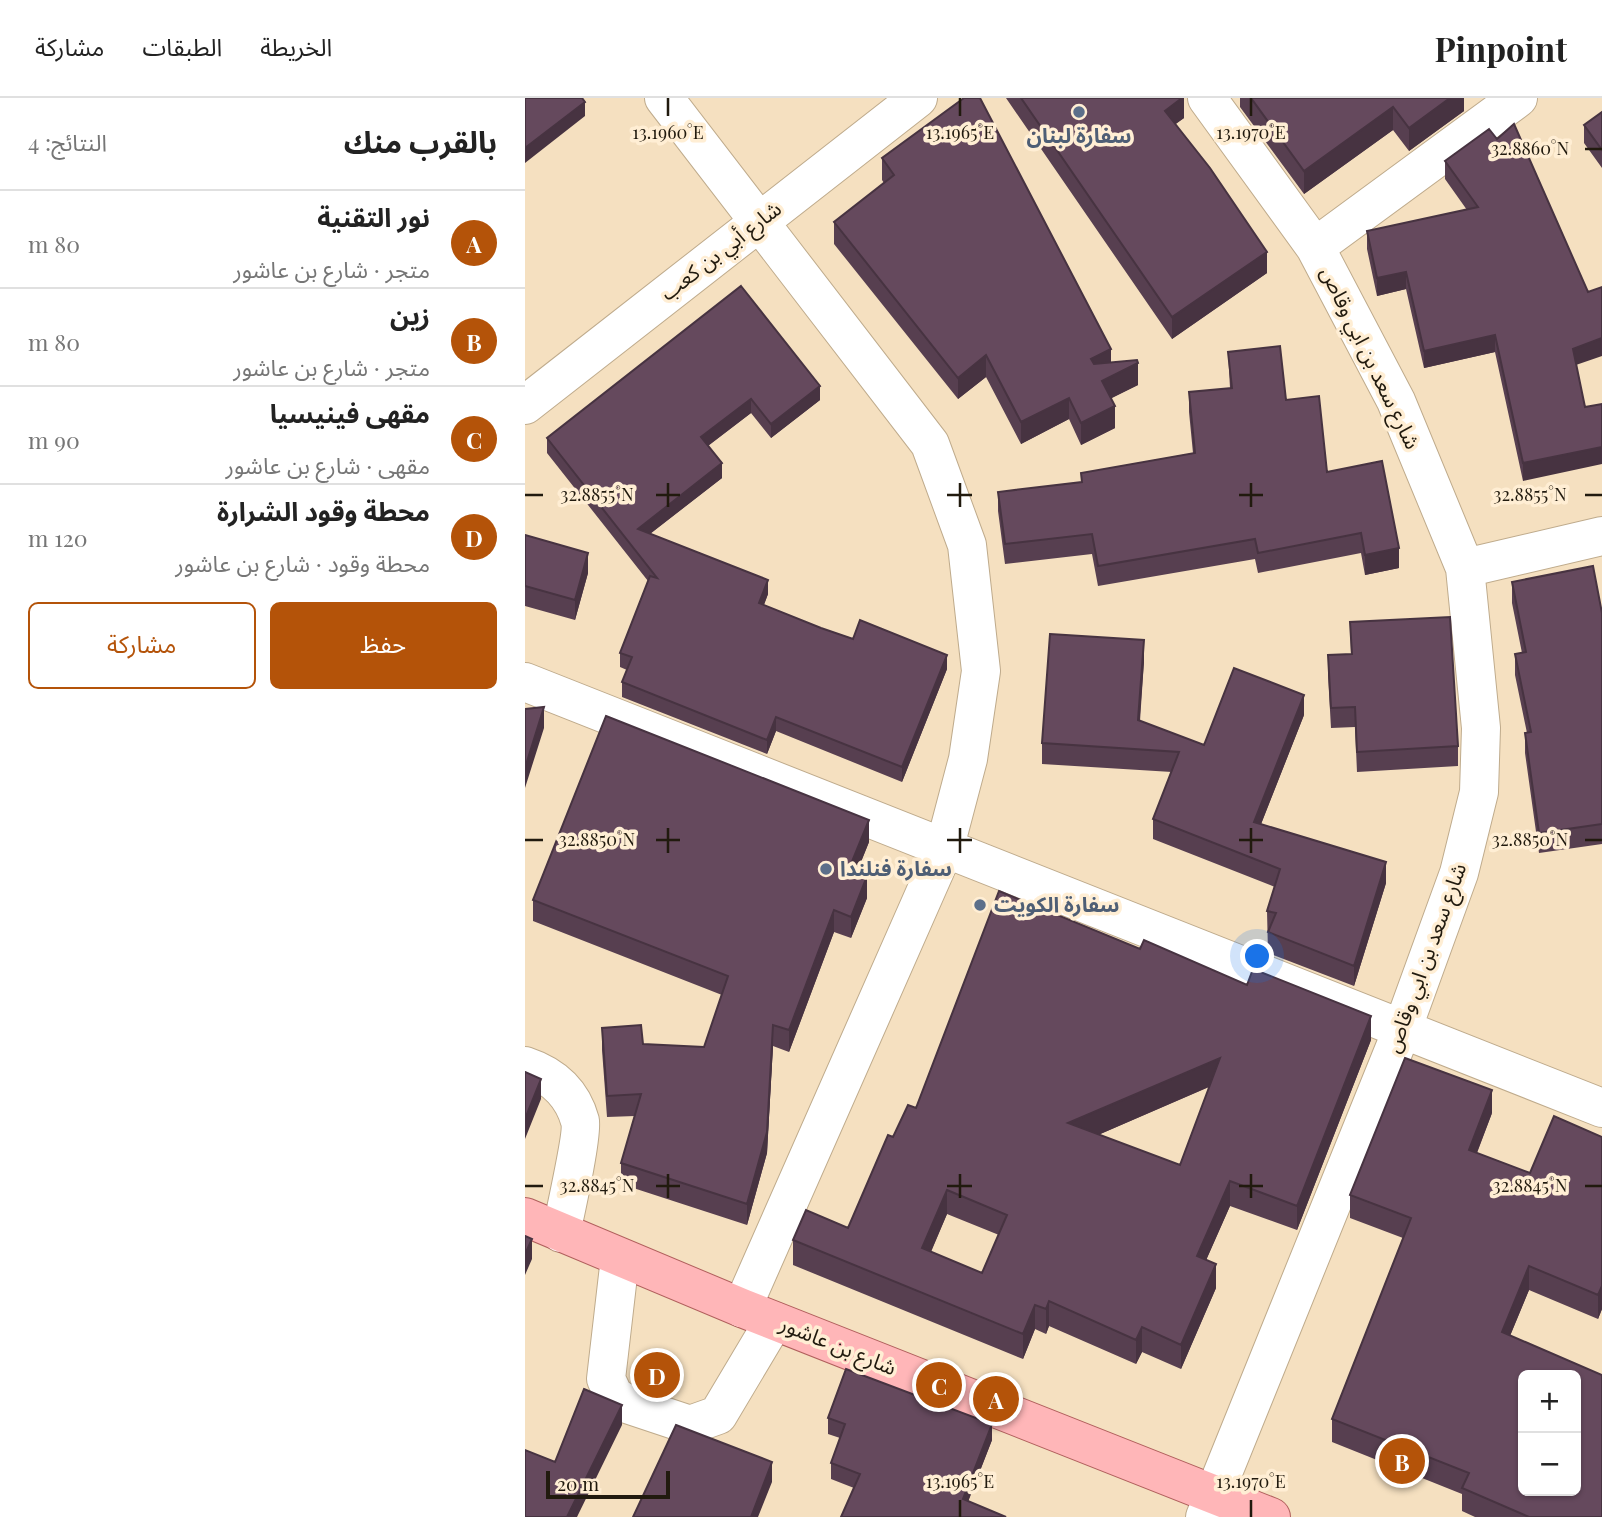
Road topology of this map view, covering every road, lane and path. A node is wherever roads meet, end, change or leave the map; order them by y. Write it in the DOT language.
graph roads {
  1 [pos="664,98"];
  2 [pos="918,98"];
  3 [pos="1207,98"];
  4 [pos="1518,98"];
  5 [pos="757,222"];
  6 [pos="1315,247"];
  7 [pos="525,405"];
  8 [pos="1602,536"];
  9 [pos="1465,568"];
  10 [pos="525,682"];
  11 [pos="944,850"];
  12 [pos="1402,1030"];
  13 [pos="525,1066"];
  14 [pos="1602,1108"];
  15 [pos="525,1217"];
  16 [pos="561,1233"];
  17 [pos="620,1258"];
  18 [pos="758,1314"];
  19 [pos="1210,1506"];
  20 [pos="1271,1517"];
  1 -- 5 [label="street"];
  2 -- 5 [label="street, شارع أبي بن كعب"];
  3 -- 6 [label="street, شارع سعد بن ابي وقاص"];
  4 -- 6 [label="street"];
  5 -- 7 [label="street, شارع أبي بن كعب"];
  5 -- 11 [label="street"];
  6 -- 9 [label="street, شارع سعد بن ابي وقاص"];
  8 -- 9 [label="street"];
  9 -- 12 [label="street, شارع سعد بن ابي وقاص"];
  10 -- 11 [label="street"];
  11 -- 12 [label="street"];
  11 -- 18 [label="street"];
  12 -- 14 [label="street"];
  12 -- 19 [label="street, شارع سعد بن ابي وقاص"];
  13 -- 16 [label="street"];
  15 -- 16 [label="main road, شارع بن عاشور"];
  16 -- 17 [label="main road, شارع بن عاشور"];
  17 -- 18 [label="main road, شارع بن عاشور"];
  17 -- 18 [label="street"];
  18 -- 19 [label="main road, شارع بن عاشور"];
  19 -- 20 [label="main road, شارع بن عاشور"];
}
